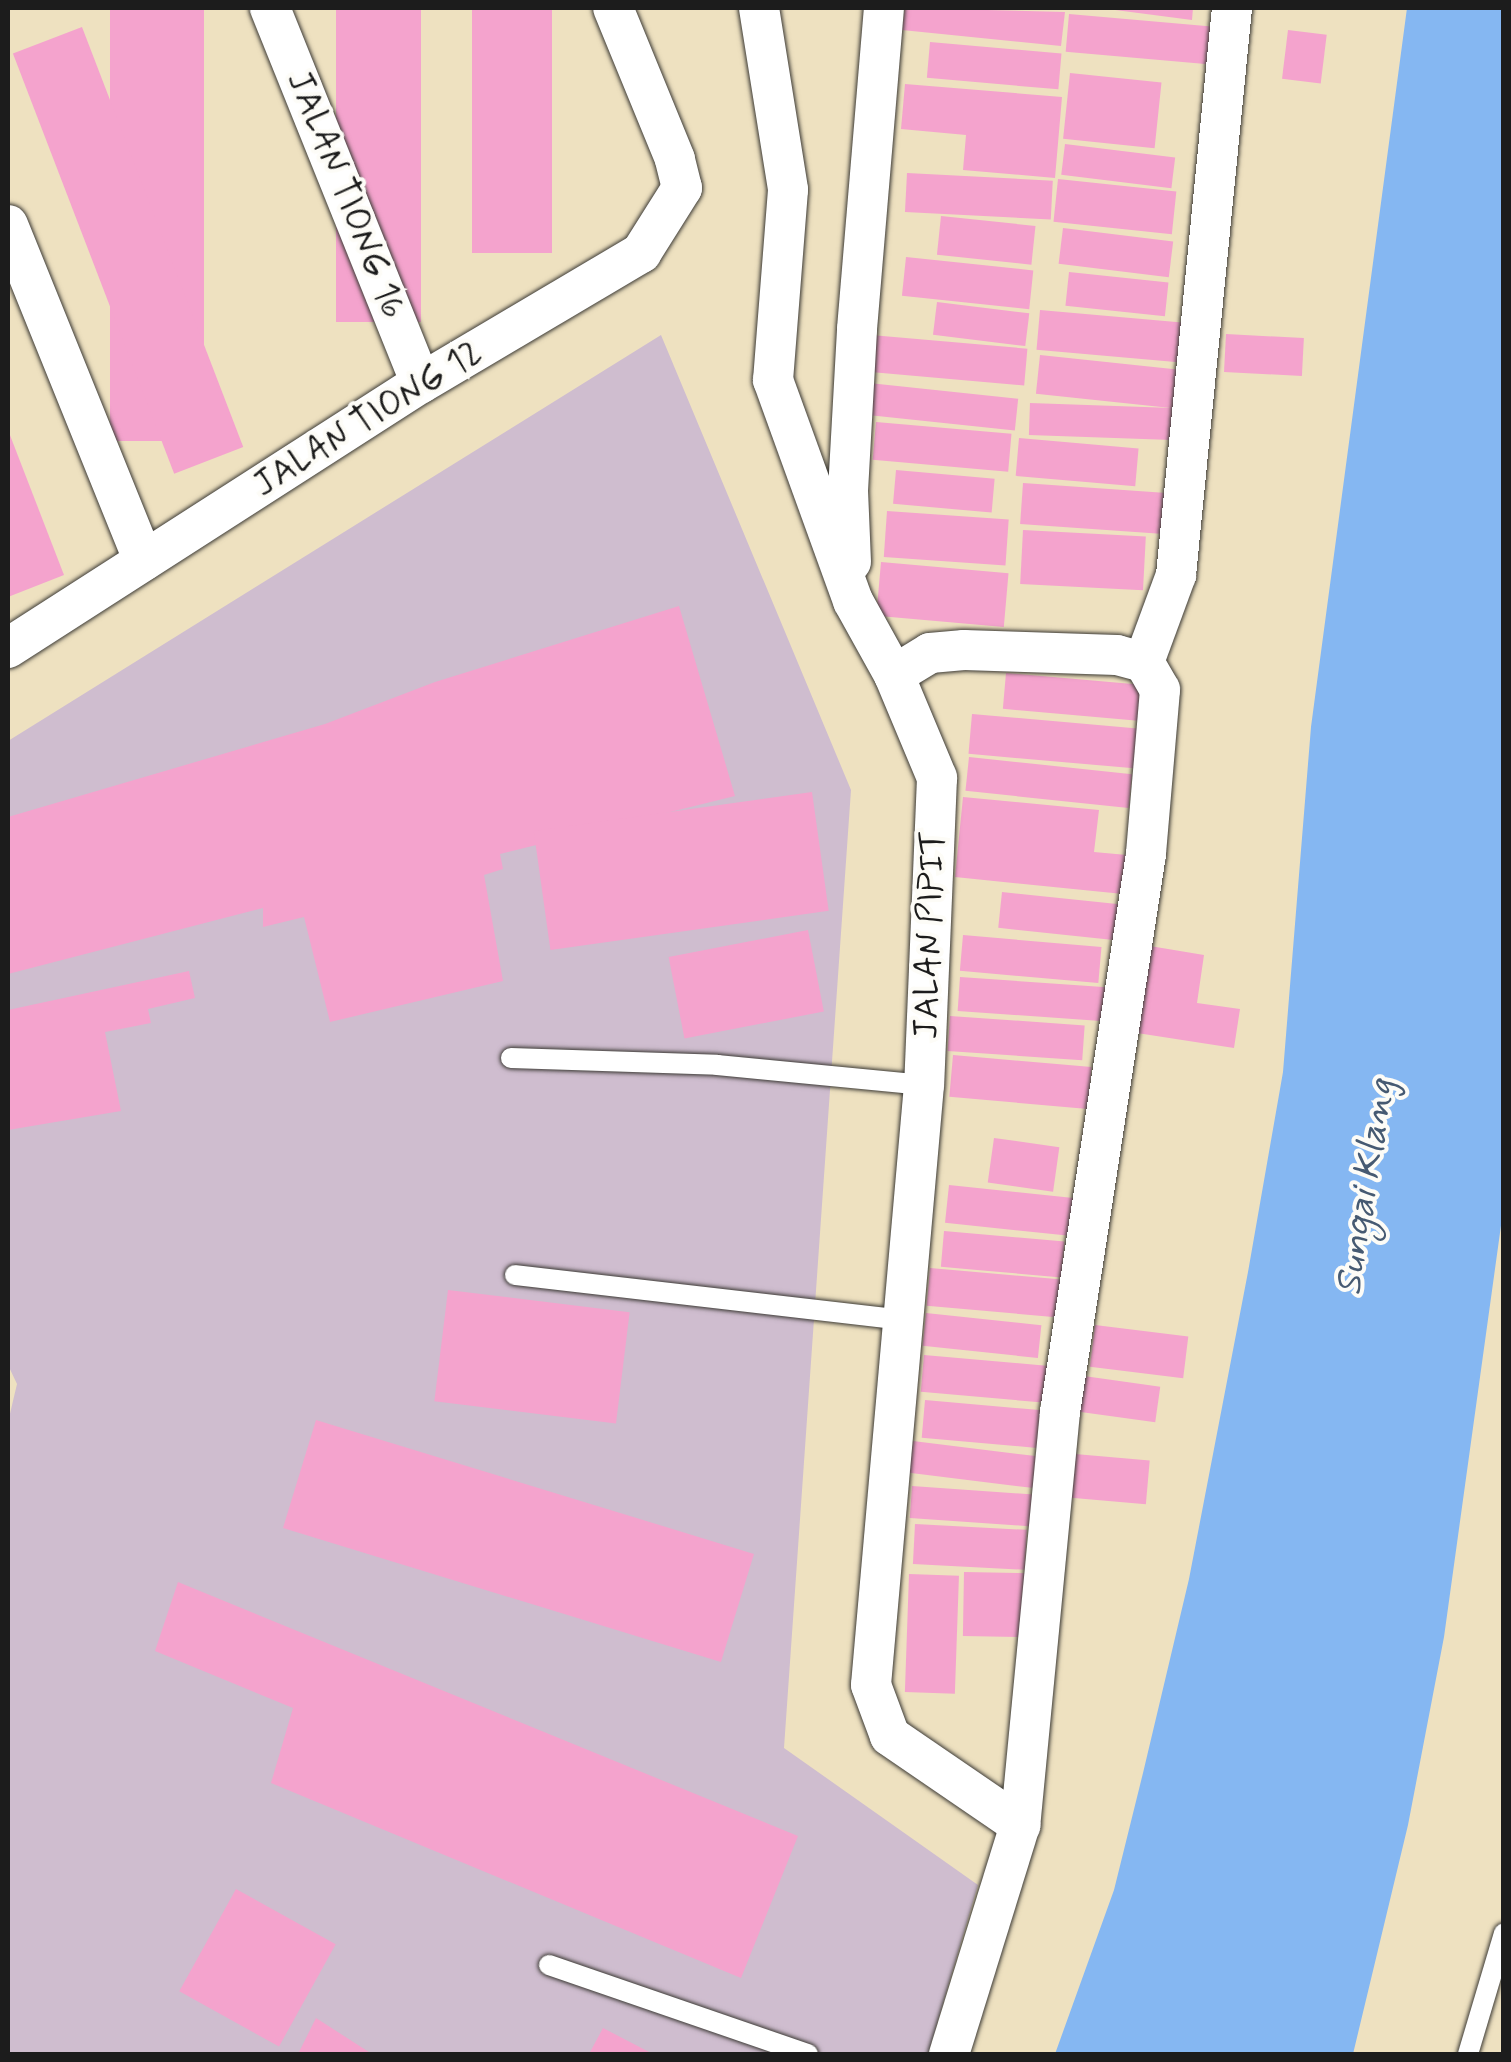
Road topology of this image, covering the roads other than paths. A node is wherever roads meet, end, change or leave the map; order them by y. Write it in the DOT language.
graph roads {
  1 [pos="270,8"];
  2 [pos="613,8"];
  3 [pos="759,8"];
  4 [pos="884,8"];
  5 [pos="1232,8"];
  6 [pos="8,225"];
  7 [pos="422,382"];
  8 [pos="144,561"];
  9 [pos="853,601"];
  10 [pos="8,648"];
  11 [pos="1144,662"];
  12 [pos="894,675"];
  13 [pos="511,1058"];
  14 [pos="924,1085"];
  15 [pos="515,1275"];
  16 [pos="904,1320"];
  17 [pos="1020,1825"];
  18 [pos="1504,1933"];
  19 [pos="549,1965"];
  20 [pos="808,2054"];
  21 [pos="950,2054"];
  22 [pos="1468,2054"];
  1 -- 7 [label="street, JALAN TIONG 16"];
  2 -- 7 [label="street, JALAN TIONG 12"];
  3 -- 9 [label="street, JALAN PIPIT"];
  4 -- 9 [label="street"];
  5 -- 11 [label="street"];
  6 -- 8 [label="street"];
  7 -- 8 [label="street, JALAN TIONG 12"];
  8 -- 10 [label="street, JALAN TIONG 12"];
  9 -- 12 [label="street, JALAN PIPIT"];
  11 -- 12 [label="street"];
  11 -- 17 [label="street"];
  12 -- 14 [label="street, JALAN PIPIT"];
  13 -- 14 [label="lane"];
  14 -- 16 [label="street, JALAN PIPIT"];
  15 -- 16 [label="lane"];
  16 -- 17 [label="street, JALAN PIPIT"];
  17 -- 21 [label="street"];
  18 -- 22 [label="lane"];
  19 -- 20 [label="lane"];
}
